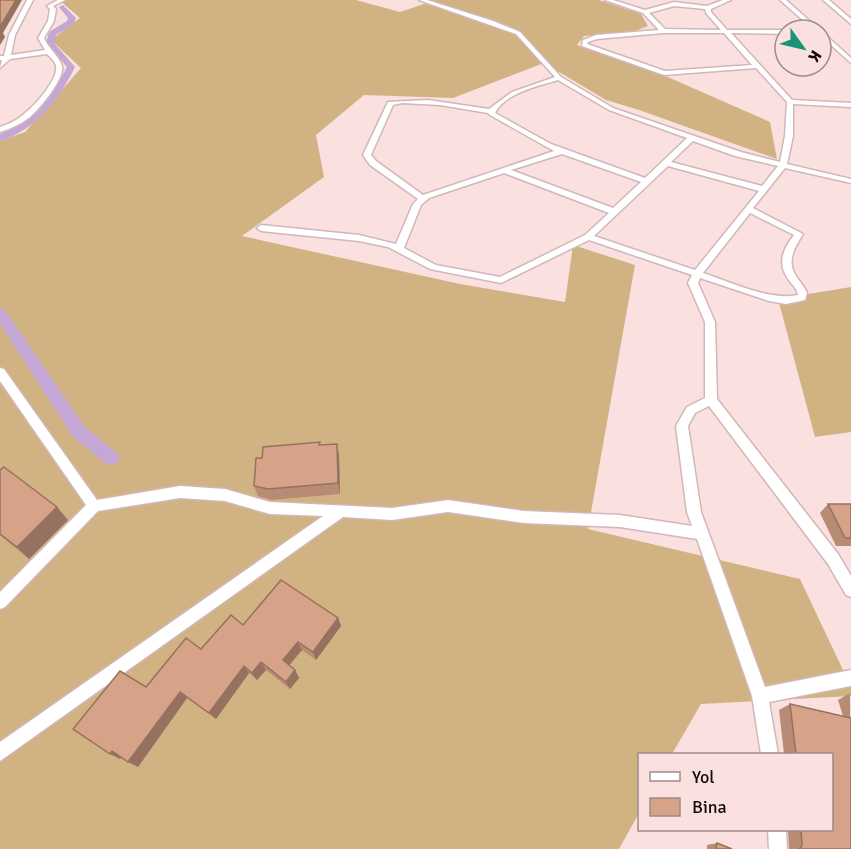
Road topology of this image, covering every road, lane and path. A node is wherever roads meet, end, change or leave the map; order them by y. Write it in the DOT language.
graph roads {
  1 [pos="30,0"];
  2 [pos="42,0"];
  3 [pos="62,0"];
  4 [pos="422,0"];
  5 [pos="608,0"];
  6 [pos="728,0"];
  7 [pos="783,0"];
  8 [pos="826,0"];
  9 [pos="671,2"];
  10 [pos="52,5"];
  11 [pos="708,8"];
  12 [pos="645,12"];
  13 [pos="803,18"];
  14 [pos="851,22"];
  15 [pos="663,31"];
  16 [pos="727,32"];
  17 [pos="773,32"];
  18 [pos="12,34"];
  19 [pos="4,35"];
  20 [pos="833,43"];
  21 [pos="836,46"];
  22 [pos="851,47"];
  23 [pos="47,52"];
  24 [pos="4,58"];
  25 [pos="851,61"];
  26 [pos="0,66"];
  27 [pos="758,66"];
  28 [pos="559,78"];
  29 [pos="790,102"];
  30 [pos="851,105"];
  31 [pos="491,111"];
  32 [pos="1,130"];
  33 [pos="692,138"];
  34 [pos="562,151"];
  35 [pos="667,163"];
  36 [pos="783,165"];
  37 [pos="503,170"];
  38 [pos="851,181"];
  39 [pos="647,182"];
  40 [pos="762,189"];
  41 [pos="422,198"];
  42 [pos="748,209"];
  43 [pos="615,212"];
  44 [pos="261,228"];
  45 [pos="588,237"];
  46 [pos="399,249"];
  47 [pos="698,273"];
  48 [pos="0,372"];
  49 [pos="711,400"];
  50 [pos="94,506"];
  51 [pos="341,511"];
  52 [pos="700,533"];
  53 [pos="851,590"];
  54 [pos="0,602"];
  55 [pos="851,678"];
  56 [pos="760,696"];
  57 [pos="0,752"];
  58 [pos="769,753"];
  59 [pos="777,831"];
  60 [pos="777,849"];
  1 -- 18 [label="street"];
  2 -- 10 [label="street"];
  3 -- 10 [label="street"];
  4 -- 28 [label="street"];
  5 -- 12 [label="street"];
  6 -- 11 [label="street"];
  7 -- 13 [label="street"];
  8 -- 14 [label="street"];
  9 -- 11 [label="street"];
  9 -- 12 [label="street"];
  10 -- 23 [label="street"];
  11 -- 16 [label="street"];
  12 -- 15 [label="street"];
  15 -- 16 [label="street"];
  15 -- 27 [label="street"];
  16 -- 17 [label="street"];
  16 -- 27 [label="street"];
  18 -- 19 [label="street"];
  18 -- 24 [label="street"];
  20 -- 21 [label="street"];
  21 -- 22 [label="street"];
  21 -- 25 [label="street"];
  23 -- 24 [label="street"];
  23 -- 32 [label="street"];
  24 -- 26 [label="street"];
  27 -- 29 [label="street"];
  28 -- 31 [label="street"];
  28 -- 33 [label="street"];
  29 -- 30 [label="street"];
  29 -- 36 [label="street"];
  31 -- 34 [label="street"];
  31 -- 41 [label="street"];
  33 -- 35 [label="street"];
  33 -- 36 [label="street"];
  34 -- 37 [label="street"];
  34 -- 39 [label="street"];
  35 -- 39 [label="street"];
  35 -- 40 [label="street"];
  36 -- 38 [label="street"];
  36 -- 40 [label="street"];
  37 -- 41 [label="street"];
  37 -- 43 [label="street"];
  39 -- 43 [label="street"];
  40 -- 42 [label="street"];
  41 -- 46 [label="street"];
  42 -- 47 [label="street"];
  42 -- 47 [label="street"];
  43 -- 45 [label="street"];
  44 -- 46 [label="street"];
  45 -- 46 [label="street"];
  45 -- 47 [label="street"];
  47 -- 49 [label="street"];
  48 -- 50 [label="street"];
  49 -- 52 [label="street"];
  49 -- 53 [label="street"];
  50 -- 51 [label="street"];
  50 -- 54 [label="street"];
  51 -- 52 [label="street"];
  51 -- 57 [label="street"];
  52 -- 56 [label="street"];
  55 -- 56 [label="street"];
  56 -- 58 [label="street"];
  59 -- 60 [label="street"];
}
